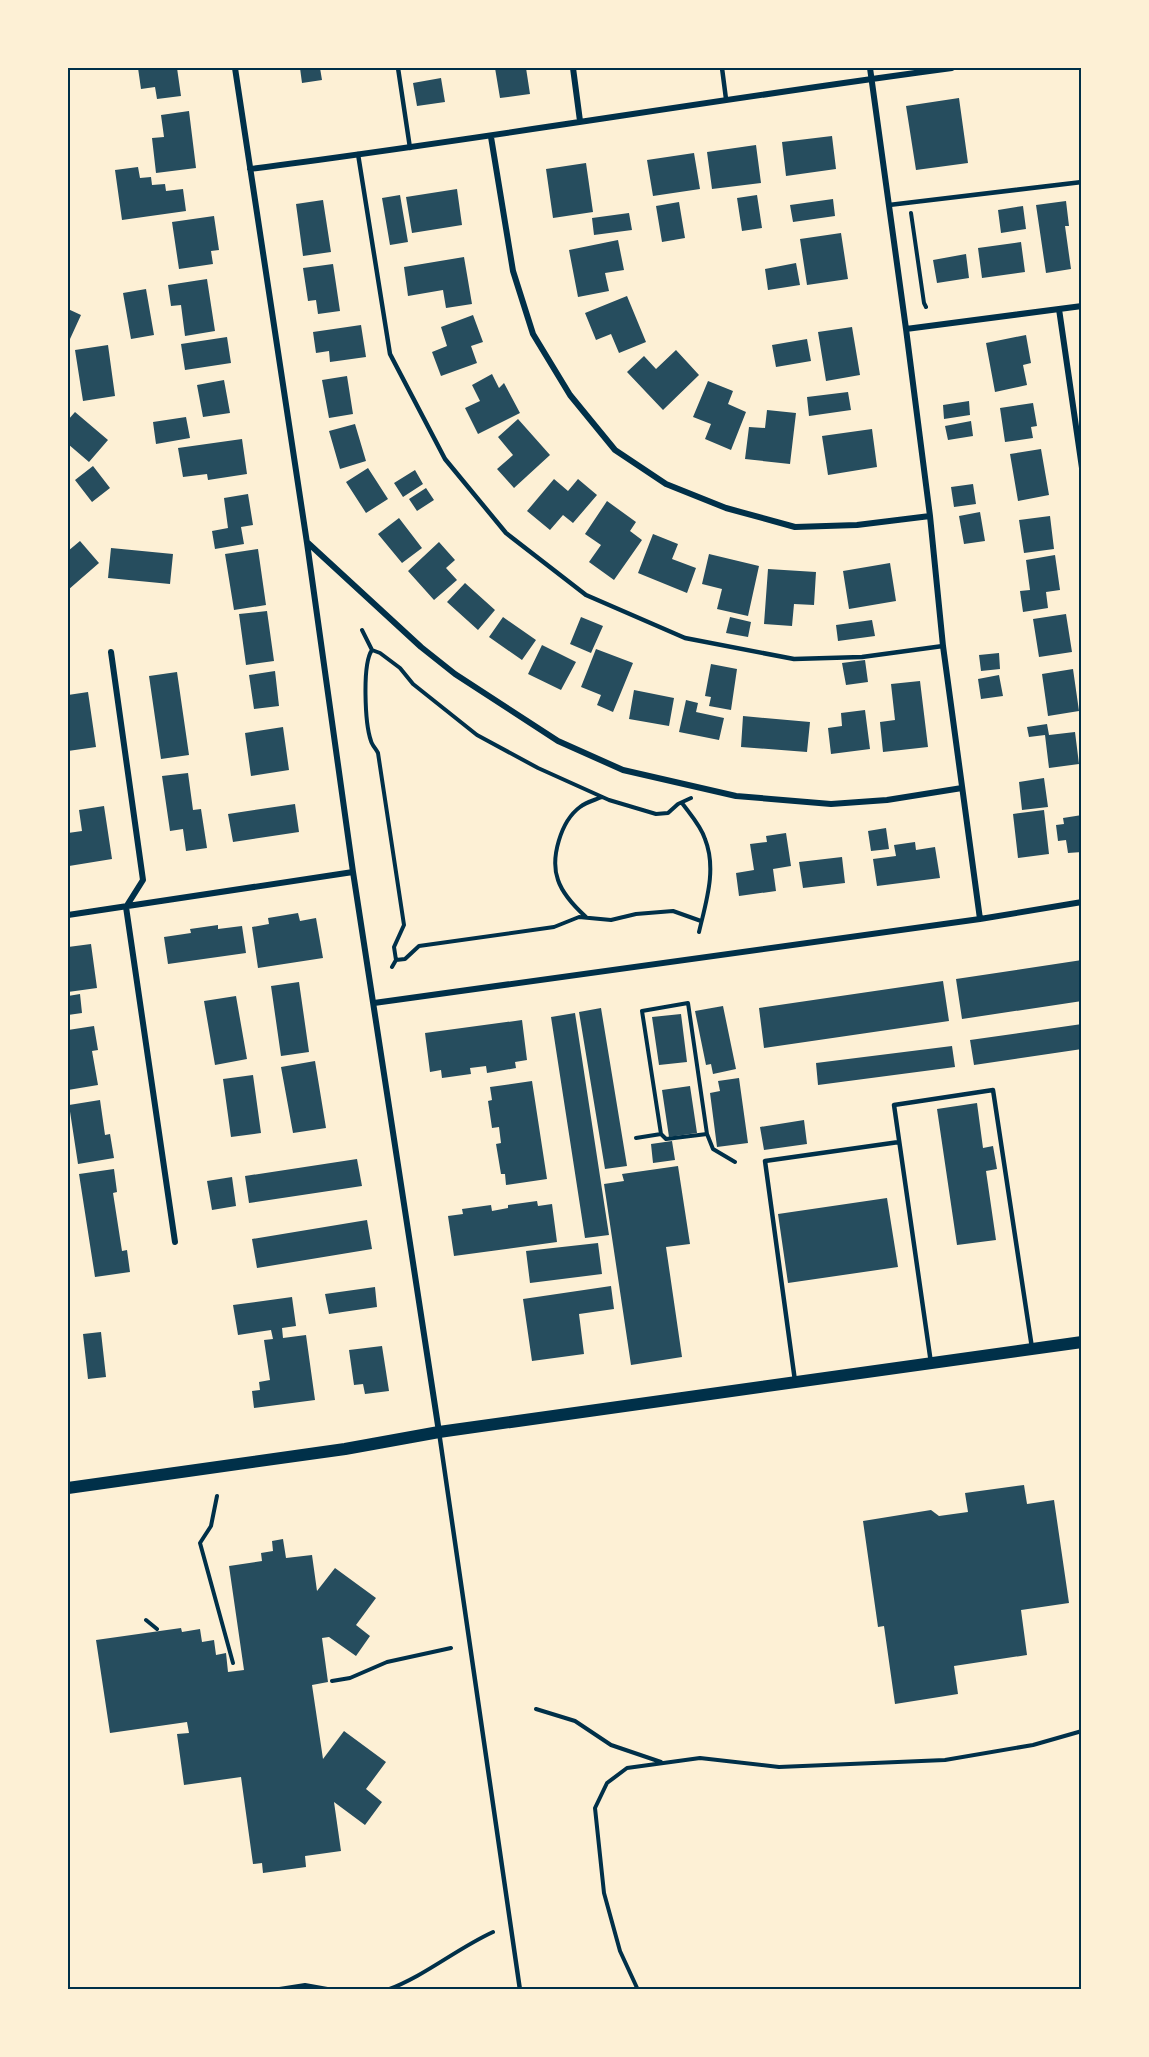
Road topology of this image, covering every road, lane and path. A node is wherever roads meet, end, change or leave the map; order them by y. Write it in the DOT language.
graph roads {
  1 [pos="234,68"];
  2 [pos="398,68"];
  3 [pos="573,68"];
  4 [pos="722,68"];
  5 [pos="870,68"];
  6 [pos="952,68"];
  7 [pos="871,78"];
  8 [pos="726,99"];
  9 [pos="580,121"];
  10 [pos="491,137"];
  11 [pos="410,148"];
  12 [pos="358,154"];
  13 [pos="250,169"];
  14 [pos="1082,182"];
  15 [pos="909,203"];
  16 [pos="889,205"];
  17 [pos="1082,306"];
  18 [pos="926,307"];
  19 [pos="1059,309"];
  20 [pos="906,329"];
  21 [pos="1082,468"];
  22 [pos="930,516"];
  23 [pos="307,543"];
  24 [pos="362,630"];
  25 [pos="943,646"];
  26 [pos="372,650"];
  27 [pos="111,652"];
  28 [pos="962,788"];
  29 [pos="603,797"];
  30 [pos="703,800"];
  31 [pos="682,802"];
  32 [pos="353,872"];
  33 [pos="1082,902"];
  34 [pos="126,907"];
  35 [pos="68,915"];
  36 [pos="588,919"];
  37 [pos="980,919"];
  38 [pos="701,921"];
  39 [pos="699,932"];
  40 [pos="396,960"];
  41 [pos="392,967"];
  42 [pos="374,1002"];
  43 [pos="660,1134"];
  44 [pos="707,1134"];
  45 [pos="636,1138"];
  46 [pos="899,1142"];
  47 [pos="735,1161"];
  48 [pos="175,1242"];
  49 [pos="1082,1342"];
  50 [pos="1032,1348"];
  51 [pos="931,1363"];
  52 [pos="795,1384"];
  53 [pos="440,1432"];
  54 [pos="68,1488"];
  55 [pos="217,1496"];
  56 [pos="146,1620"];
  57 [pos="157,1629"];
  58 [pos="451,1648"];
  59 [pos="233,1663"];
  60 [pos="332,1681"];
  61 [pos="536,1709"];
  62 [pos="1082,1731"];
  63 [pos="662,1763"];
  64 [pos="493,1932"];
  65 [pos="273,1989"];
  66 [pos="333,1989"];
  67 [pos="387,1989"];
  68 [pos="520,1989"];
  69 [pos="638,1989"];
  1 -- 13 [label="street"];
  2 -- 11 [label="lane"];
  3 -- 9 [label="street"];
  4 -- 8 [label="lane"];
  5 -- 7 [label="street"];
  6 -- 7 [label="street"];
  7 -- 8 [label="street"];
  7 -- 16 [label="street"];
  8 -- 9 [label="street"];
  9 -- 10 [label="street"];
  10 -- 11 [label="street"];
  10 -- 22 [label="street"];
  11 -- 12 [label="street"];
  12 -- 13 [label="street"];
  12 -- 25 [label="lane"];
  13 -- 23 [label="street"];
  14 -- 15 [label="lane"];
  15 -- 16 [label="lane"];
  15 -- 18 [label="path"];
  16 -- 20 [label="street"];
  17 -- 19 [label="street"];
  19 -- 20 [label="street"];
  19 -- 21 [label="street"];
  20 -- 22 [label="street"];
  22 -- 25 [label="street"];
  23 -- 28 [label="street"];
  23 -- 32 [label="street"];
  24 -- 26 [label="path"];
  25 -- 28 [label="street"];
  26 -- 29 [label="path"];
  26 -- 40 [label="path"];
  27 -- 34 [label="street"];
  28 -- 37 [label="street"];
  29 -- 31 [label="path"];
  29 -- 36 [label="path"];
  30 -- 31 [label="path"];
  31 -- 38 [label="path"];
  32 -- 34 [label="street"];
  32 -- 42 [label="street"];
  33 -- 37 [label="street"];
  34 -- 35 [label="street"];
  34 -- 48 [label="street"];
  36 -- 38 [label="path"];
  36 -- 40 [label="path"];
  37 -- 42 [label="street"];
  38 -- 39 [label="path"];
  40 -- 41 [label="path"];
  42 -- 53 [label="street"];
  43 -- 44 [label="path"];
  43 -- 44 [label="path"];
  43 -- 45 [label="path"];
  44 -- 47 [label="path"];
  46 -- 50 [label="lane"];
  46 -- 51 [label="lane"];
  46 -- 52 [label="lane"];
  49 -- 50 [label="main road"];
  50 -- 51 [label="main road"];
  51 -- 52 [label="main road"];
  52 -- 53 [label="main road"];
  53 -- 54 [label="main road"];
  53 -- 68 [label="lane"];
  55 -- 59 [label="path"];
  56 -- 57 [label="path"];
  58 -- 60 [label="path"];
  61 -- 63 [label="path"];
  62 -- 63 [label="path"];
  63 -- 69 [label="path"];
  64 -- 67 [label="path"];
  65 -- 66 [label="path"];
}
